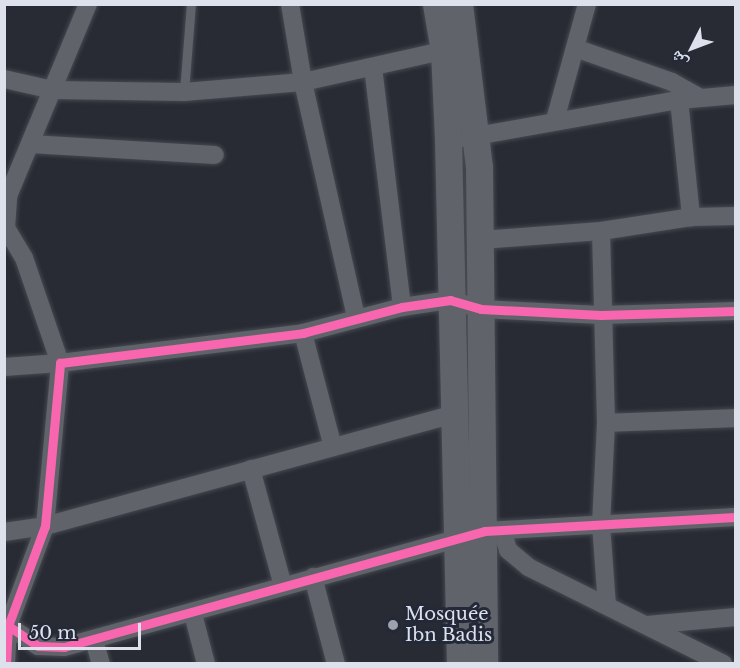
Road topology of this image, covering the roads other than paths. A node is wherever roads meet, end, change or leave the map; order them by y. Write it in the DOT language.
graph roads {
  1 [pos="88,4"];
  2 [pos="191,4"];
  3 [pos="290,4"];
  4 [pos="436,4"];
  5 [pos="459,4"];
  6 [pos="587,4"];
  7 [pos="454,48"];
  8 [pos="575,48"];
  9 [pos="373,67"];
  10 [pos="4,80"];
  11 [pos="303,82"];
  12 [pos="53,90"];
  13 [pos="184,92"];
  14 [pos="735,95"];
  15 [pos="702,98"];
  16 [pos="679,100"];
  17 [pos="555,120"];
  18 [pos="476,136"];
  19 [pos="448,140"];
  20 [pos="31,144"];
  21 [pos="215,156"];
  22 [pos="735,216"];
  23 [pos="691,217"];
  24 [pos="600,231"];
  25 [pos="5,235"];
  26 [pos="481,240"];
  27 [pos="450,300"];
  28 [pos="402,307"];
  29 [pos="481,309"];
  30 [pos="735,311"];
  31 [pos="601,315"];
  32 [pos="356,318"];
  33 [pos="303,333"];
  34 [pos="60,363"];
  35 [pos="4,367"];
  36 [pos="455,414"];
  37 [pos="735,418"];
  38 [pos="606,423"];
  39 [pos="333,447"];
  40 [pos="251,470"];
  41 [pos="735,517"];
  42 [pos="601,524"];
  43 [pos="45,526"];
  44 [pos="493,531"];
  45 [pos="4,532"];
  46 [pos="456,537"];
  47 [pos="313,577"];
  48 [pos="283,586"];
  49 [pos="607,605"];
  50 [pos="193,614"];
  51 [pos="735,617"];
  52 [pos="6,624"];
  53 [pos="645,625"];
  54 [pos="94,640"];
  55 [pos="5,657"];
  56 [pos="6,663"];
  57 [pos="101,663"];
  58 [pos="206,663"];
  59 [pos="336,663"];
  60 [pos="460,663"];
  61 [pos="484,663"];
  62 [pos="723,663"];
  1 -- 12 [label="street"];
  2 -- 13 [label="lane"];
  3 -- 11 [label="street"];
  4 -- 7 [label="street"];
  5 -- 7 [label="street"];
  6 -- 8 [label="street"];
  7 -- 9 [label="street"];
  7 -- 18 [label="street"];
  7 -- 19 [label="street"];
  8 -- 15 [label="street"];
  8 -- 17 [label="street"];
  9 -- 11 [label="street"];
  9 -- 28 [label="street"];
  10 -- 12 [label="street"];
  11 -- 13 [label="street"];
  11 -- 32 [label="street"];
  12 -- 13 [label="street"];
  12 -- 20 [label="street"];
  14 -- 15 [label="street"];
  15 -- 16 [label="street"];
  16 -- 17 [label="street"];
  16 -- 23 [label="street"];
  17 -- 18 [label="street"];
  18 -- 19 [label="street"];
  18 -- 26 [label="street"];
  19 -- 27 [label="street"];
  20 -- 21 [label="street"];
  20 -- 25 [label="street"];
  22 -- 23 [label="street"];
  23 -- 24 [label="street"];
  24 -- 26 [label="street"];
  24 -- 31 [label="street"];
  25 -- 34 [label="street"];
  26 -- 29 [label="street"];
  27 -- 28 [label="street"];
  27 -- 29 [label="street"];
  27 -- 36 [label="street"];
  28 -- 32 [label="street"];
  29 -- 31 [label="street"];
  29 -- 44 [label="street"];
  30 -- 31 [label="street"];
  31 -- 38 [label="street"];
  32 -- 33 [label="street"];
  33 -- 34 [label="street"];
  33 -- 39 [label="street"];
  34 -- 35 [label="street"];
  34 -- 43 [label="street"];
  36 -- 39 [label="street"];
  36 -- 46 [label="street"];
  37 -- 38 [label="street"];
  38 -- 42 [label="street"];
  39 -- 40 [label="street"];
  40 -- 43 [label="street"];
  40 -- 48 [label="street"];
  41 -- 42 [label="street"];
  42 -- 44 [label="street"];
  42 -- 49 [label="street"];
  43 -- 45 [label="street"];
  43 -- 52 [label="street"];
  44 -- 46 [label="street"];
  44 -- 49 [label="street"];
  44 -- 61 [label="street"];
  46 -- 47 [label="street"];
  46 -- 60 [label="street"];
  47 -- 48 [label="street"];
  47 -- 59 [label="street"];
  48 -- 50 [label="street"];
  49 -- 53 [label="street"];
  50 -- 54 [label="street"];
  50 -- 58 [label="street"];
  51 -- 53 [label="street"];
  52 -- 54 [label="street"];
  52 -- 55 [label="street"];
  53 -- 62 [label="street"];
  54 -- 57 [label="street"];
  55 -- 56 [label="street"];
}
